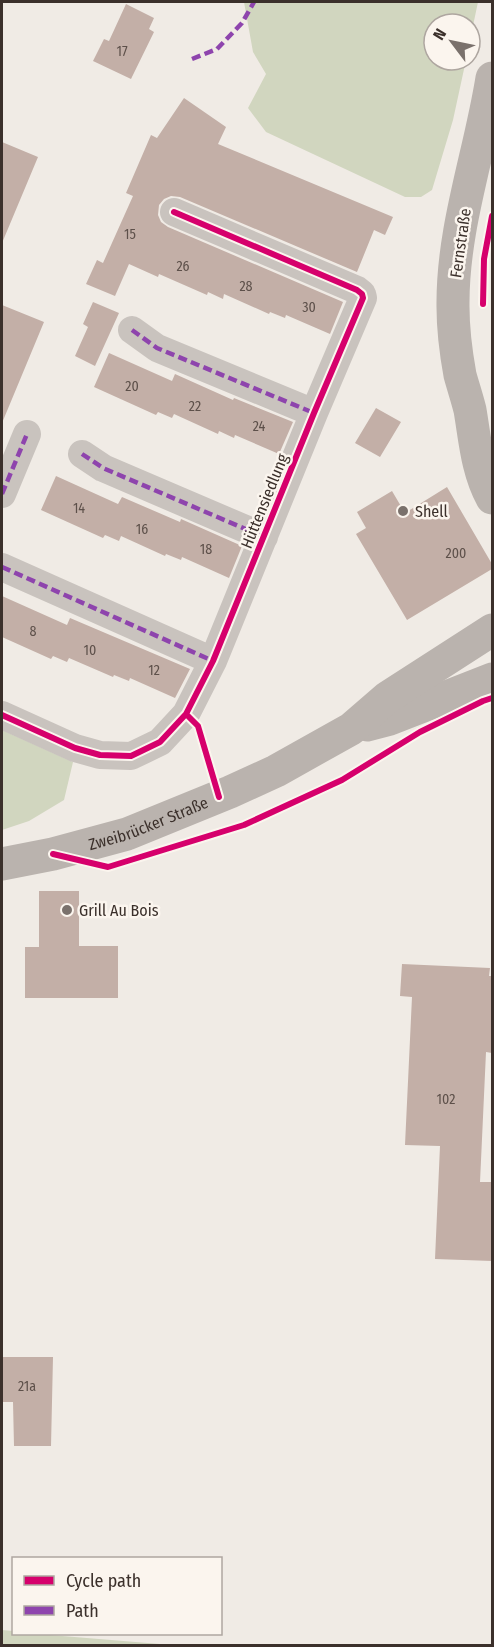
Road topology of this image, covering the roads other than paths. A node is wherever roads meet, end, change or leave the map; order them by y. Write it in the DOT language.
graph roads {
  1 [pos="492,78"];
  2 [pos="174,212"];
  3 [pos="132,330"];
  4 [pos="470,409"];
  5 [pos="314,413"];
  6 [pos="27,434"];
  7 [pos="492,448"];
  8 [pos="82,454"];
  9 [pos="2,494"];
  10 [pos="492,498"];
  11 [pos="264,537"];
  12 [pos="2,567"];
  13 [pos="492,630"];
  14 [pos="492,657"];
  15 [pos="213,661"];
  16 [pos="492,679"];
  17 [pos="2,716"];
  18 [pos="390,719"];
  19 [pos="351,729"];
  20 [pos="2,864"];
  1 -- 4 [label="main road, Fernstraße"];
  2 -- 5 [label="street, Hüttensiedlung"];
  3 -- 5 [label="street"];
  4 -- 7 [label="main road, Fernstraße"];
  4 -- 10 [label="main road, Fernstraße"];
  5 -- 11 [label="street, Hüttensiedlung"];
  6 -- 9 [label="street"];
  8 -- 11 [label="street, Hüttensiedlung"];
  11 -- 15 [label="street, Hüttensiedlung"];
  12 -- 15 [label="street"];
  13 -- 19 [label="main road, Zweibrücker Straße"];
  14 -- 18 [label="main road, Zweibrücker Straße"];
  15 -- 17 [label="street, Hüttensiedlung"];
  16 -- 18 [label="main road, Zweibrücker Straße"];
  18 -- 19 [label="main road, Zweibrücker Straße"];
  19 -- 20 [label="main road, Zweibrücker Straße"];
}
